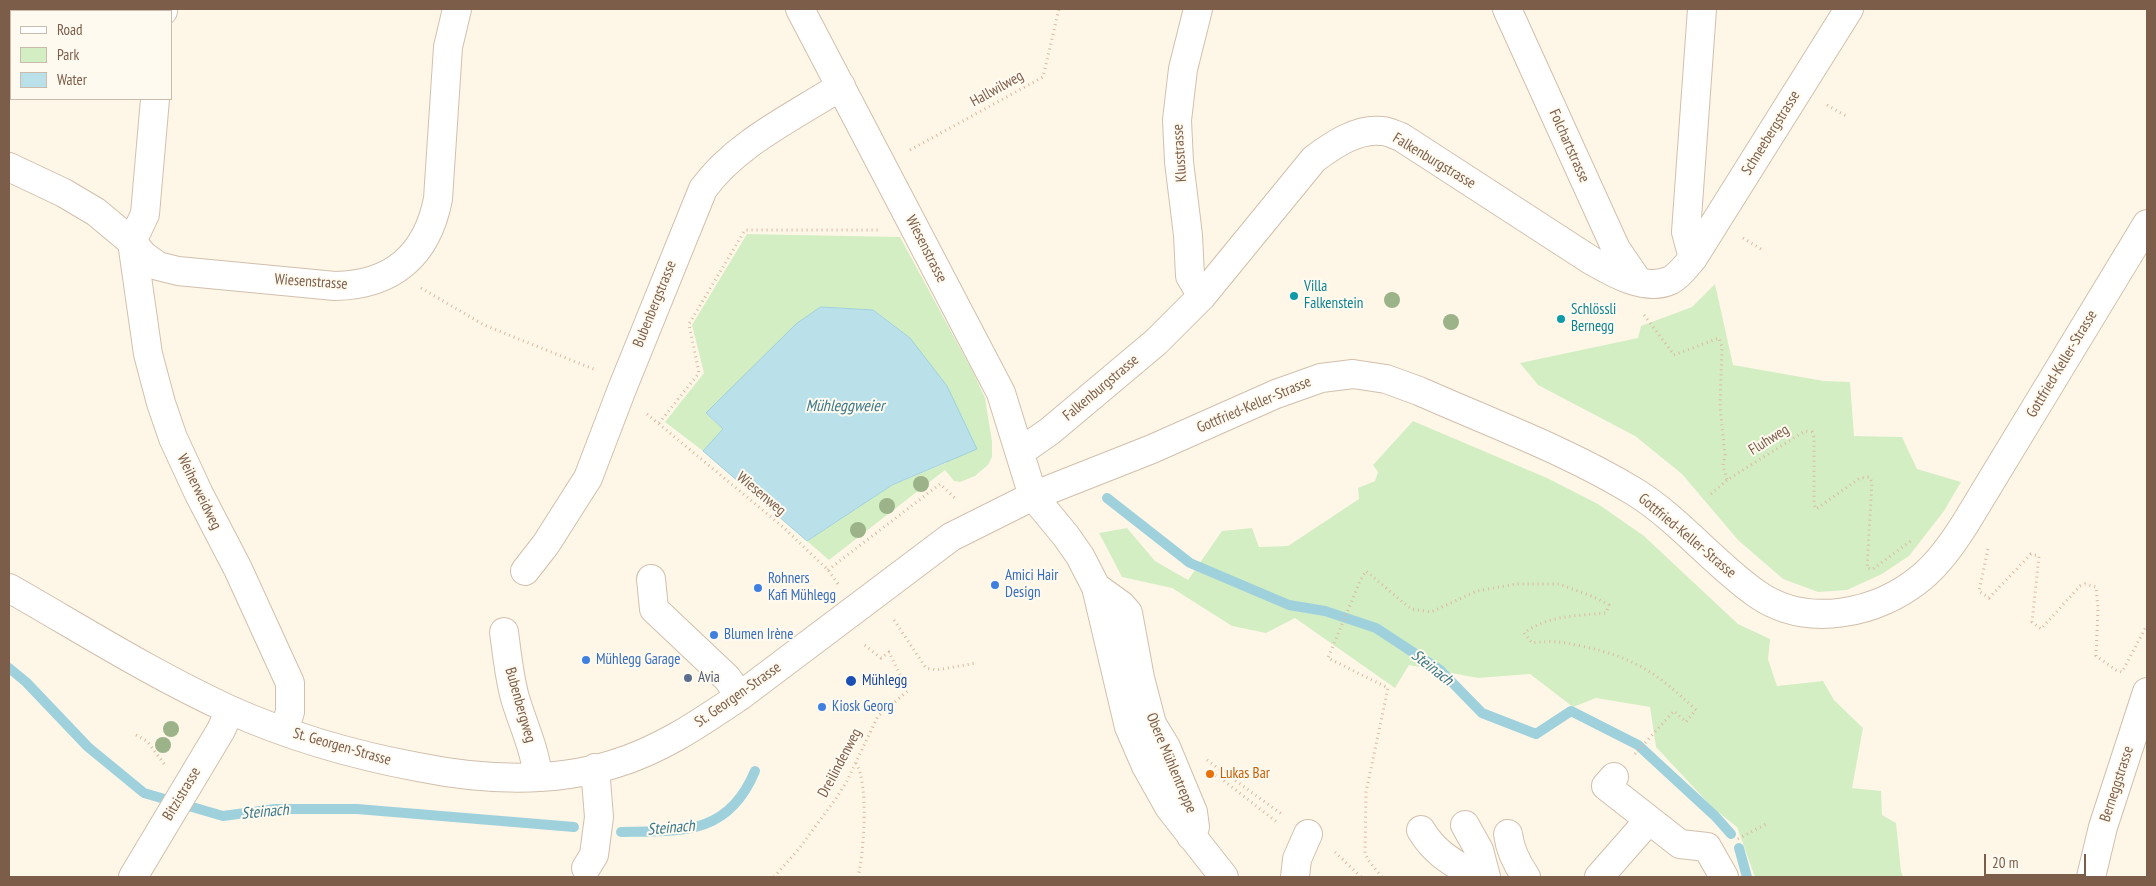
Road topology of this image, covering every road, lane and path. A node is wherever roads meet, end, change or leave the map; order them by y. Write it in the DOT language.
graph roads {
  1 [pos="457,9"];
  2 [pos="800,9"];
  3 [pos="1058,9"];
  4 [pos="1198,9"];
  5 [pos="1507,9"];
  6 [pos="1702,9"];
  7 [pos="1849,9"];
  8 [pos="841,86"];
  9 [pos="155,100"];
  10 [pos="1820,101"];
  11 [pos="1846,116"];
  12 [pos="908,151"];
  13 [pos="9,167"];
  14 [pos="2147,224"];
  15 [pos="884,230"];
  16 [pos="1738,235"];
  17 [pos="132,242"];
  18 [pos="1761,249"];
  19 [pos="1693,258"];
  20 [pos="1638,281"];
  21 [pos="413,284"];
  22 [pos="1202,296"];
  23 [pos="1651,326"];
  24 [pos="593,369"];
  25 [pos="1020,452"];
  26 [pos="1727,480"];
  27 [pos="1711,494"];
  28 [pos="1033,496"];
  29 [pos="962,505"];
  30 [pos="1917,536"];
  31 [pos="1987,555"];
  32 [pos="1881,563"];
  33 [pos="1875,568"];
  34 [pos="828,570"];
  35 [pos="525,571"];
  36 [pos="651,579"];
  37 [pos="9,588"];
  38 [pos="843,590"];
  39 [pos="893,618"];
  40 [pos="2147,624"];
  41 [pos="504,632"];
  42 [pos="860,641"];
  43 [pos="977,663"];
  44 [pos="2125,667"];
  45 [pos="2116,670"];
  46 [pos="2147,692"];
  47 [pos="740,696"];
  48 [pos="230,710"];
  49 [pos="284,730"];
  50 [pos="136,735"];
  51 [pos="1634,756"];
  52 [pos="856,762"];
  53 [pos="1211,762"];
  54 [pos="167,766"];
  55 [pos="595,768"];
  56 [pos="1207,770"];
  57 [pos="538,777"];
  58 [pos="1614,777"];
  59 [pos="1281,814"];
  60 [pos="1649,820"];
  61 [pos="1766,824"];
  62 [pos="1465,825"];
  63 [pos="1754,829"];
  64 [pos="1421,830"];
  65 [pos="1308,834"];
  66 [pos="1508,834"];
  67 [pos="586,868"];
  68 [pos="133,877"];
  69 [pos="774,877"];
  70 [pos="858,877"];
  71 [pos="1224,877"];
  72 [pos="1295,877"];
  73 [pos="1382,877"];
  74 [pos="1477,877"];
  75 [pos="1486,877"];
  76 [pos="1526,877"];
  77 [pos="1599,877"];
  78 [pos="1724,877"];
  79 [pos="2092,877"];
  1 -- 17 [label="street, Wiesenstrasse"];
  2 -- 8 [label="street, Wiesenstrasse"];
  3 -- 12 [label="path, Hallwilweg"];
  4 -- 22 [label="street, Klusstrasse"];
  5 -- 20 [label="street, Folchartstrasse"];
  6 -- 19 [label="street"];
  7 -- 19 [label="street, Schneebergstrasse"];
  8 -- 25 [label="street, Wiesenstrasse"];
  8 -- 35 [label="street, Bubenbergstrasse"];
  9 -- 17 [label="street"];
  10 -- 11 [label="path"];
  13 -- 17 [label="street, Wiesenstrasse"];
  14 -- 28 [label="street, Gottfried-Keller-Strasse"];
  15 -- 34 [label="path, Wiesenweg"];
  16 -- 18 [label="path"];
  17 -- 49 [label="street, Weiherweidweg"];
  19 -- 20 [label="street, Falkenburgstrasse"];
  20 -- 22 [label="street, Falkenburgstrasse"];
  21 -- 24 [label="path"];
  22 -- 25 [label="street, Falkenburgstrasse"];
  23 -- 26 [label="path, Fluhweg"];
  25 -- 28 [label="street, Wiesenstrasse"];
  26 -- 27 [label="path"];
  26 -- 33 [label="path, Fluhweg"];
  28 -- 47 [label="street, St. Georgen-Strasse"];
  28 -- 71 [label="street"];
  29 -- 34 [label="path"];
  30 -- 32 [label="path"];
  31 -- 45 [label="path"];
  34 -- 38 [label="path, Wiesenweg"];
  36 -- 47 [label="street"];
  37 -- 48 [label="street, St. Georgen-Strasse"];
  39 -- 43 [label="path"];
  40 -- 44 [label="path"];
  41 -- 57 [label="street, Bubenbergweg"];
  42 -- 52 [label="path, Dreilindenweg"];
  46 -- 79 [label="street, Berneggstrasse"];
  47 -- 55 [label="street, St. Georgen-Strasse"];
  48 -- 49 [label="street, St. Georgen-Strasse"];
  48 -- 68 [label="street, Bitzistrasse"];
  49 -- 57 [label="street, St. Georgen-Strasse"];
  50 -- 54 [label="path"];
  51 -- 73 [label="path"];
  52 -- 69 [label="path, Dreilindenweg"];
  52 -- 70 [label="path"];
  53 -- 59 [label="path"];
  55 -- 57 [label="street, St. Georgen-Strasse"];
  55 -- 67 [label="street"];
  56 -- 65 [label="path"];
  58 -- 60 [label="street"];
  60 -- 77 [label="street"];
  60 -- 78 [label="street"];
  61 -- 63 [label="path"];
  62 -- 75 [label="street"];
  64 -- 74 [label="street"];
  65 -- 72 [label="street"];
  66 -- 76 [label="street"];
}
